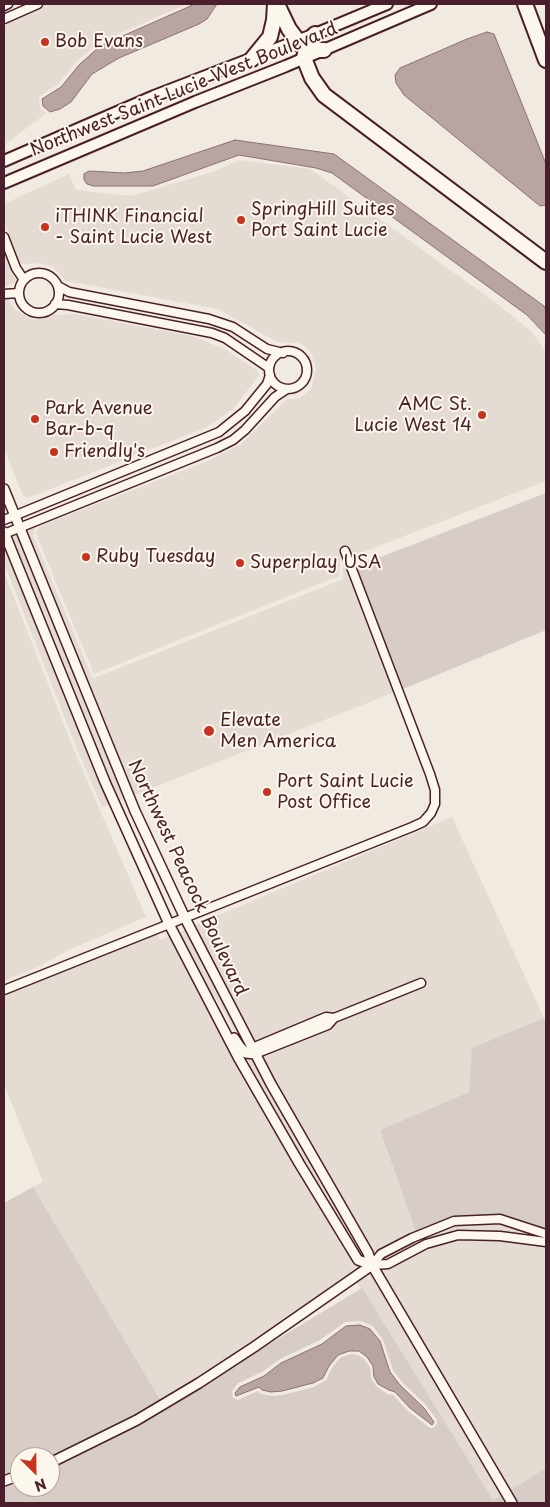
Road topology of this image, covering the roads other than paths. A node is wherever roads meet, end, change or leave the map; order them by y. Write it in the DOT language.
graph roads {
  1 [pos="8,4"];
  2 [pos="38,4"];
  3 [pos="276,4"];
  4 [pos="387,4"];
  5 [pos="431,4"];
  6 [pos="525,4"];
  7 [pos="4,6"];
  8 [pos="4,19"];
  9 [pos="314,34"];
  10 [pos="302,49"];
  11 [pos="324,50"];
  12 [pos="252,59"];
  13 [pos="546,60"];
  14 [pos="4,160"];
  15 [pos="4,183"];
  16 [pos="4,237"];
  17 [pos="546,262"];
  18 [pos="24,280"];
  19 [pos="58,286"];
  20 [pos="19,293"];
  21 [pos="4,294"];
  22 [pos="55,304"];
  23 [pos="156,308"];
  24 [pos="153,321"];
  25 [pos="283,352"];
  26 [pos="270,371"];
  27 [pos="287,389"];
  28 [pos="102,480"];
  29 [pos="4,489"];
  30 [pos="107,494"];
  31 [pos="14,515"];
  32 [pos="4,520"];
  33 [pos="19,528"];
  34 [pos="4,533"];
  35 [pos="345,551"];
  36 [pos="185,918"];
  37 [pos="169,924"];
  38 [pos="421,983"];
  39 [pos="4,990"];
  40 [pos="205,992"];
  41 [pos="253,1051"];
  42 [pos="546,1234"];
  43 [pos="546,1242"];
  44 [pos="372,1265"];
  45 [pos="60,1458"];
  46 [pos="512,1503"];
  1 -- 7 [label="street"];
  2 -- 8 [label="street"];
  3 -- 10 [label="highway"];
  3 -- 12 [label="highway"];
  4 -- 9 [label="main road"];
  5 -- 11 [label="main road, Northwest Saint Lucie West Boulevard"];
  6 -- 13 [label="highway"];
  9 -- 10 [label="highway"];
  10 -- 11 [label="highway"];
  10 -- 12 [label="main road"];
  10 -- 15 [label="main road, Northwest Saint Lucie West Boulevard"];
  10 -- 17 [label="highway"];
  12 -- 14 [label="main road"];
  16 -- 18 [label="street"];
  18 -- 19 [label="street"];
  18 -- 20 [label="street"];
  19 -- 22 [label="street"];
  19 -- 23 [label="street"];
  20 -- 21 [label="street"];
  20 -- 22 [label="street"];
  22 -- 24 [label="street"];
  23 -- 24 [label="street"];
  23 -- 25 [label="street"];
  24 -- 26 [label="street"];
  25 -- 26 [label="street"];
  25 -- 27 [label="street"];
  26 -- 27 [label="street"];
  26 -- 28 [label="street"];
  27 -- 30 [label="street"];
  28 -- 30 [label="street"];
  28 -- 31 [label="street"];
  29 -- 31 [label="street, Northwest Peacock Boulevard"];
  30 -- 33 [label="street"];
  31 -- 32 [label="street"];
  31 -- 33 [label="street, Northwest Peacock Boulevard"];
  33 -- 34 [label="street"];
  33 -- 36 [label="street, Northwest Peacock Boulevard"];
  34 -- 37 [label="street, Northwest Peacock Boulevard"];
  35 -- 36 [label="street"];
  36 -- 37 [label="street"];
  36 -- 41 [label="street, Northwest Peacock Boulevard"];
  37 -- 39 [label="street"];
  37 -- 40 [label="street, Northwest Peacock Boulevard"];
  38 -- 41 [label="street"];
  40 -- 41 [label="street"];
  40 -- 44 [label="street, Northwest Peacock Boulevard"];
  41 -- 44 [label="street, Northwest Peacock Boulevard"];
  42 -- 44 [label="street"];
  43 -- 44 [label="street"];
  44 -- 45 [label="street"];
  44 -- 46 [label="street, Northwest Peacock Boulevard"];
}
